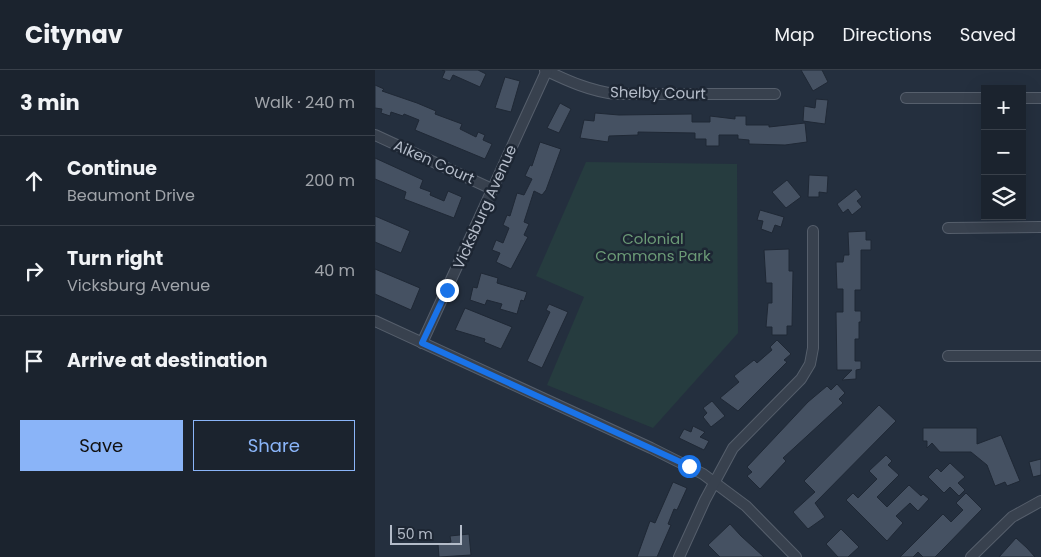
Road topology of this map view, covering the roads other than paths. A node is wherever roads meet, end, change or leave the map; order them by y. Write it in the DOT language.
graph roads {
  1 [pos="546,70"];
  2 [pos="775,94"];
  3 [pos="906,98"];
  4 [pos="981,98"];
  5 [pos="1026,98"];
  6 [pos="1041,98"];
  7 [pos="375,135"];
  8 [pos="493,189"];
  9 [pos="1041,227"];
  10 [pos="948,228"];
  11 [pos="813,230"];
  12 [pos="375,321"];
  13 [pos="422,343"];
  14 [pos="949,356"];
  15 [pos="1041,356"];
  16 [pos="714,482"];
  17 [pos="1041,501"];
  18 [pos="679,557"];
  19 [pos="796,557"];
  20 [pos="971,557"];
  1 -- 2 [label="street, Shelby Court"];
  1 -- 8 [label="street, Vicksburg Avenue"];
  3 -- 4 [label="street"];
  5 -- 6 [label="street"];
  7 -- 8 [label="street, Aiken Court"];
  8 -- 13 [label="street, Vicksburg Avenue"];
  9 -- 10 [label="street"];
  11 -- 16 [label="street"];
  12 -- 13 [label="street"];
  13 -- 16 [label="street"];
  14 -- 15 [label="street"];
  16 -- 18 [label="street"];
  16 -- 19 [label="street"];
  17 -- 20 [label="street"];
}
